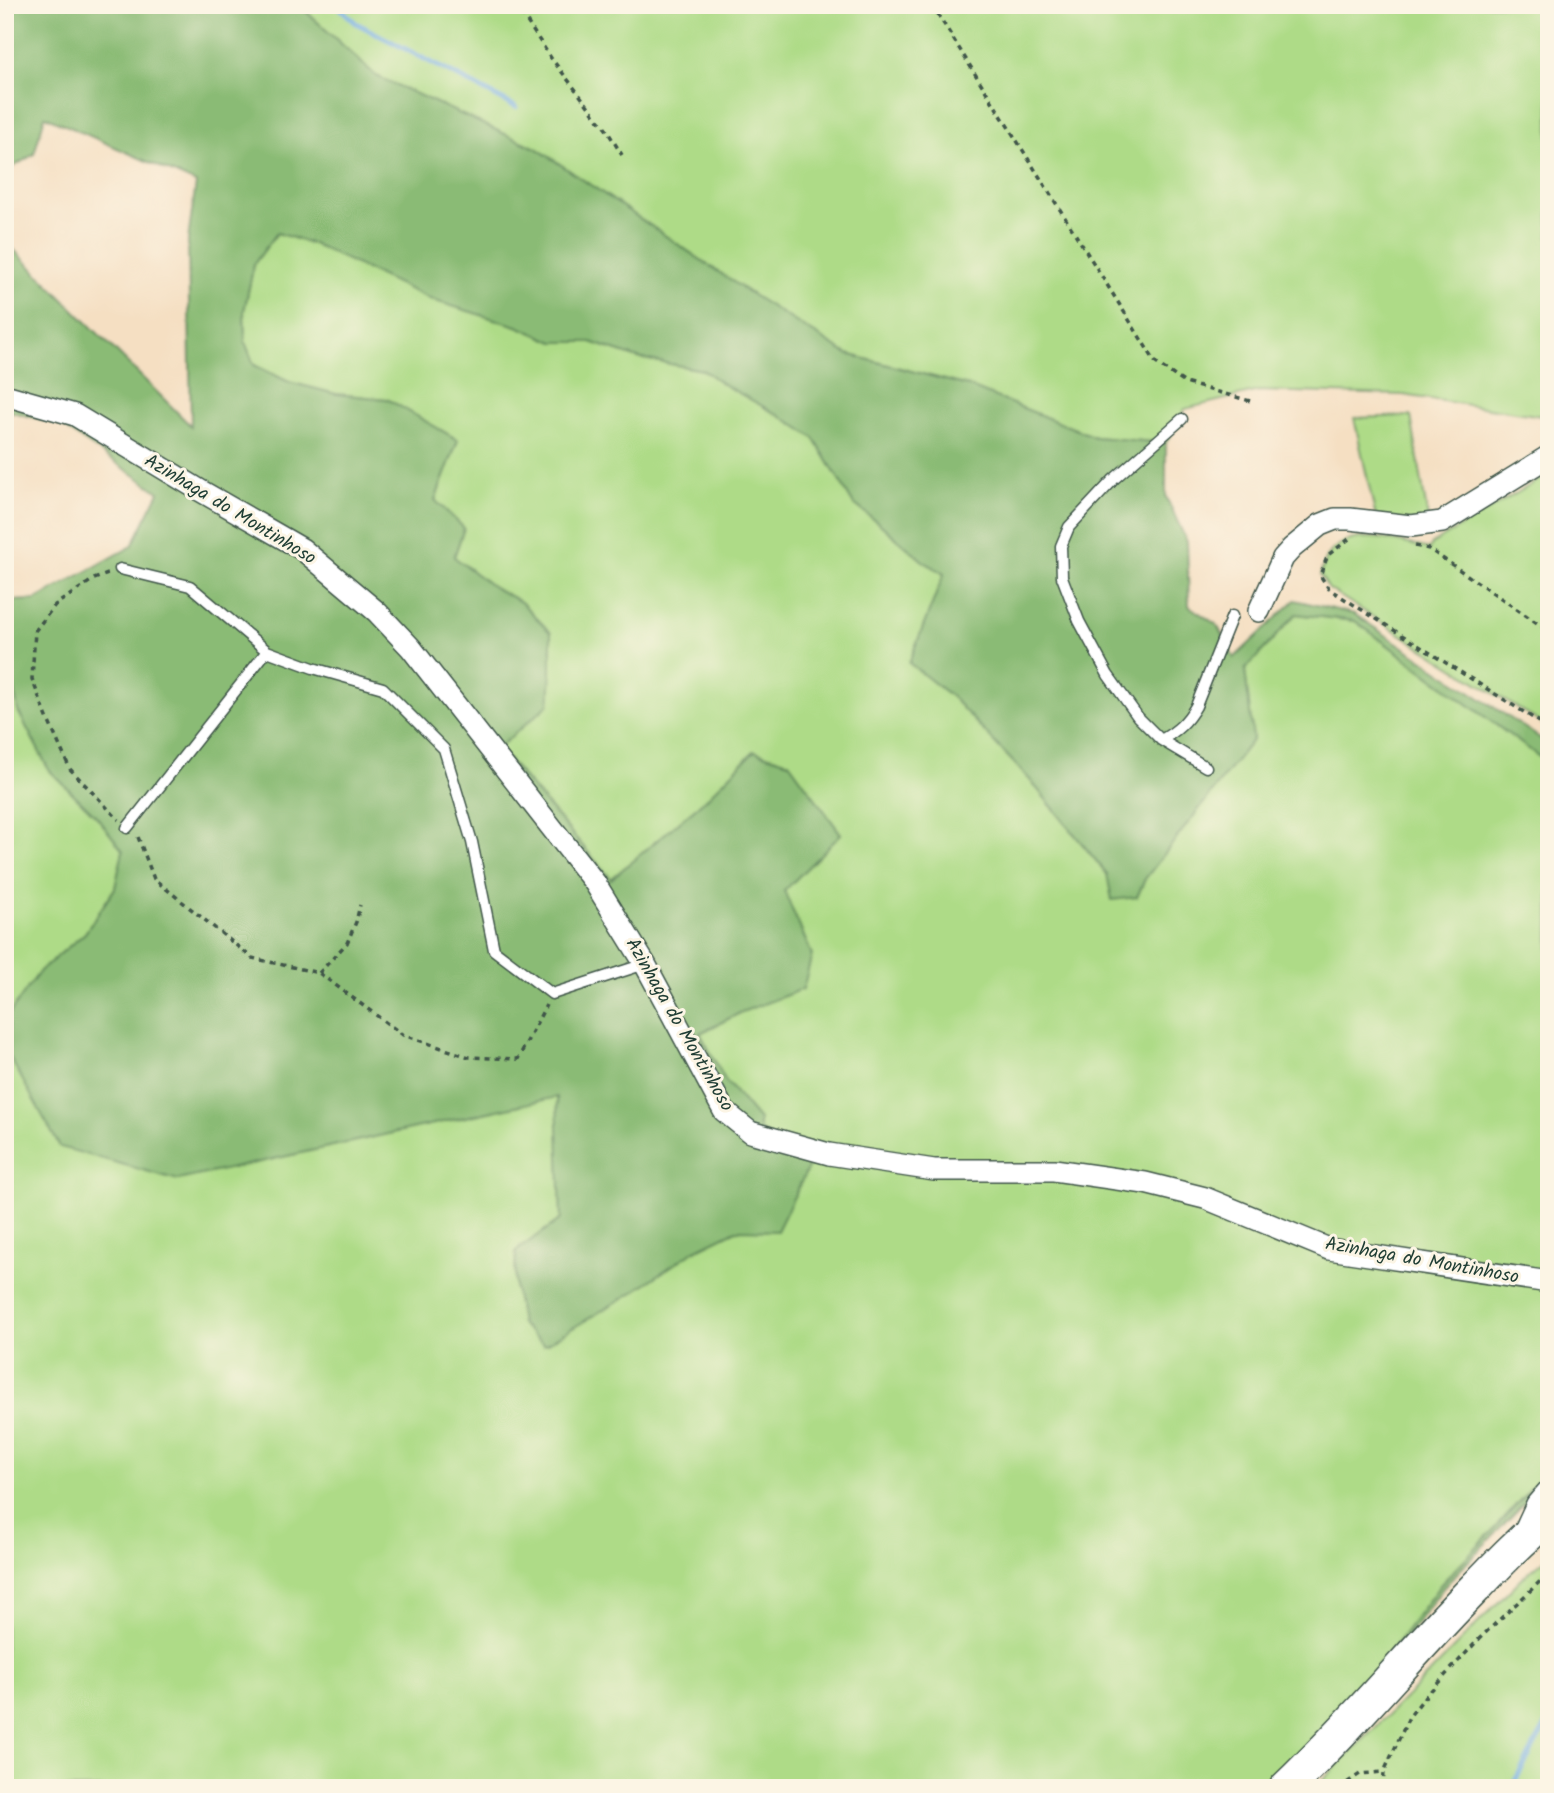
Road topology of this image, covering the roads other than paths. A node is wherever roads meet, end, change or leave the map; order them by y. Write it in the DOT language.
graph roads {
  1 [pos="5,395"];
  2 [pos="1182,419"];
  3 [pos="1549,456"];
  4 [pos="120,569"];
  5 [pos="1259,611"];
  6 [pos="1232,616"];
  7 [pos="267,651"];
  8 [pos="1161,740"];
  9 [pos="1206,766"];
  10 [pos="127,828"];
  11 [pos="645,964"];
  12 [pos="1549,1282"];
  13 [pos="1549,1490"];
  14 [pos="1549,1517"];
  15 [pos="1520,1542"];
  16 [pos="1286,1788"];
  1 -- 11 [label="street, Azinhaga do Montinhoso"];
  2 -- 8 [label="lane"];
  3 -- 5 [label="street"];
  4 -- 7 [label="lane"];
  6 -- 8 [label="lane"];
  7 -- 10 [label="lane"];
  7 -- 11 [label="lane"];
  8 -- 9 [label="lane"];
  11 -- 12 [label="street, Azinhaga do Montinhoso"];
  13 -- 15 [label="street"];
  14 -- 15 [label="main road"];
  15 -- 16 [label="main road"];
}
